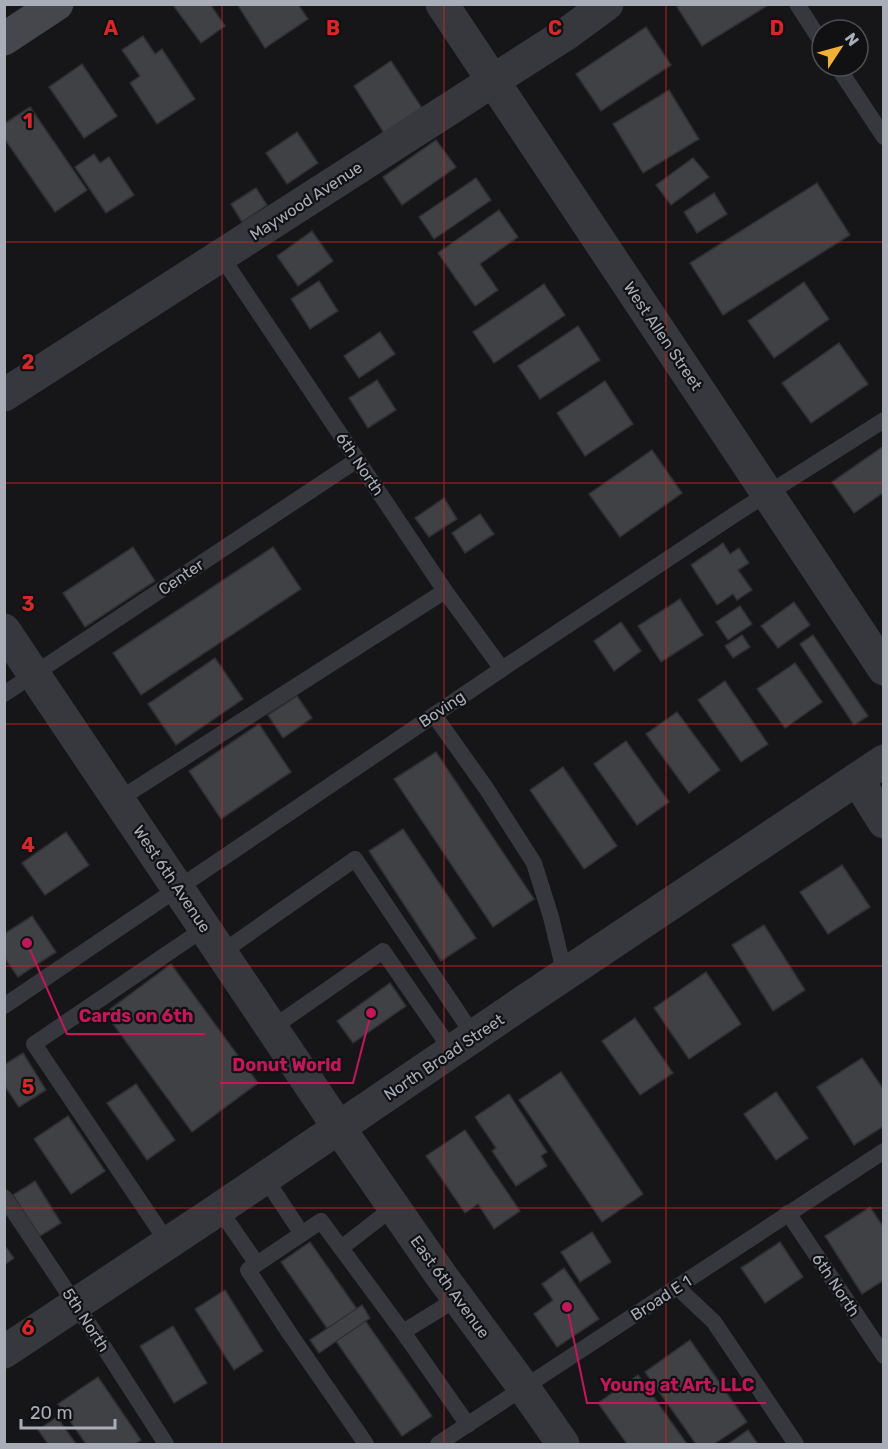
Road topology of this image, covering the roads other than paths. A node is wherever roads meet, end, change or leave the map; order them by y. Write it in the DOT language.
graph roads {
  1 [pos="57,4"];
  2 [pos="442,4"];
  3 [pos="607,4"];
  4 [pos="797,4"];
  5 [pos="810,24"];
  6 [pos="4,39"];
  7 [pos="845,78"];
  8 [pos="493,80"];
  9 [pos="884,137"];
  10 [pos="221,256"];
  11 [pos="4,395"];
  12 [pos="884,420"];
  13 [pos="357,460"];
  14 [pos="768,495"];
  15 [pos="445,591"];
  16 [pos="4,630"];
  17 [pos="502,669"];
  18 [pos="884,669"];
  19 [pos="34,674"];
  20 [pos="4,694"];
  21 [pos="434,715"];
  22 [pos="884,761"];
  23 [pos="857,779"];
  24 [pos="118,800"];
  25 [pos="884,822"];
  26 [pos="178,889"];
  27 [pos="213,940"];
  28 [pos="565,975"];
  29 [pos="4,1006"];
  30 [pos="272,1028"];
  31 [pos="463,1043"];
  32 [pos="339,1128"];
  33 [pos="884,1150"];
  34 [pos="265,1178"];
  35 [pos="4,1197"];
  36 [pos="394,1207"];
  37 [pos="219,1209"];
  38 [pos="788,1214"];
  39 [pos="302,1234"];
  40 [pos="168,1243"];
  41 [pos="341,1248"];
  42 [pos="257,1264"];
  43 [pos="677,1287"];
  44 [pos="458,1298"];
  45 [pos="75,1305"];
  46 [pos="404,1332"];
  47 [pos="4,1352"];
  48 [pos="884,1356"];
  49 [pos="524,1388"];
  50 [pos="468,1425"];
  51 [pos="166,1444"];
  52 [pos="366,1444"];
  53 [pos="438,1444"];
  54 [pos="563,1444"];
  55 [pos="796,1444"];
  1 -- 6 [label="main road"];
  2 -- 8 [label="street, West Allen Street"];
  3 -- 8 [label="street, Maywood Avenue"];
  4 -- 5 [label="lane"];
  7 -- 9 [label="lane"];
  8 -- 10 [label="street, Maywood Avenue"];
  8 -- 14 [label="street, West Allen Street"];
  10 -- 11 [label="street, Maywood Avenue"];
  10 -- 13 [label="lane, 6th North"];
  12 -- 14 [label="lane, Boving"];
  13 -- 15 [label="lane, 6th North"];
  13 -- 19 [label="lane, Center"];
  14 -- 17 [label="lane, Boving"];
  14 -- 18 [label="street, West Allen Street"];
  15 -- 17 [label="lane, 6th North"];
  15 -- 24 [label="lane"];
  16 -- 19 [label="street, West 6th Avenue"];
  17 -- 21 [label="lane, Boving"];
  19 -- 20 [label="lane, Center"];
  19 -- 24 [label="street, West 6th Avenue"];
  21 -- 26 [label="lane, Boving"];
  21 -- 28 [label="lane"];
  22 -- 23 [label="street, North Broad Street"];
  23 -- 25 [label="street"];
  23 -- 28 [label="street, North Broad Street"];
  24 -- 26 [label="street, West 6th Avenue"];
  26 -- 27 [label="street, West 6th Avenue"];
  26 -- 29 [label="lane, Boving"];
  27 -- 30 [label="street, West 6th Avenue"];
  27 -- 31 [label="lane"];
  27 -- 40 [label="lane"];
  28 -- 31 [label="street, North Broad Street"];
  30 -- 31 [label="lane"];
  30 -- 32 [label="street, West 6th Avenue"];
  31 -- 32 [label="street, North Broad Street"];
  32 -- 34 [label="street, North Broad Street"];
  32 -- 36 [label="street, East 6th Avenue"];
  33 -- 38 [label="lane, Broad E 1"];
  34 -- 37 [label="street, North Broad Street"];
  34 -- 39 [label="lane"];
  35 -- 45 [label="lane, 5th North"];
  36 -- 41 [label="lane"];
  36 -- 44 [label="street, East 6th Avenue"];
  37 -- 40 [label="street, North Broad Street"];
  37 -- 42 [label="lane"];
  38 -- 43 [label="lane, Broad E 1"];
  38 -- 48 [label="lane, 6th North"];
  39 -- 41 [label="lane"];
  39 -- 42 [label="lane"];
  40 -- 45 [label="street, North Broad Street"];
  41 -- 46 [label="lane"];
  42 -- 52 [label="lane"];
  43 -- 49 [label="lane, Broad E 1"];
  43 -- 55 [label="lane"];
  44 -- 46 [label="lane"];
  44 -- 49 [label="street, East 6th Avenue"];
  45 -- 47 [label="street, North Broad Street"];
  45 -- 51 [label="lane, 5th North"];
  46 -- 50 [label="lane"];
  49 -- 50 [label="lane, Broad E 1"];
  49 -- 54 [label="street, East 6th Avenue"];
  50 -- 53 [label="lane, Broad E 1"];
}
